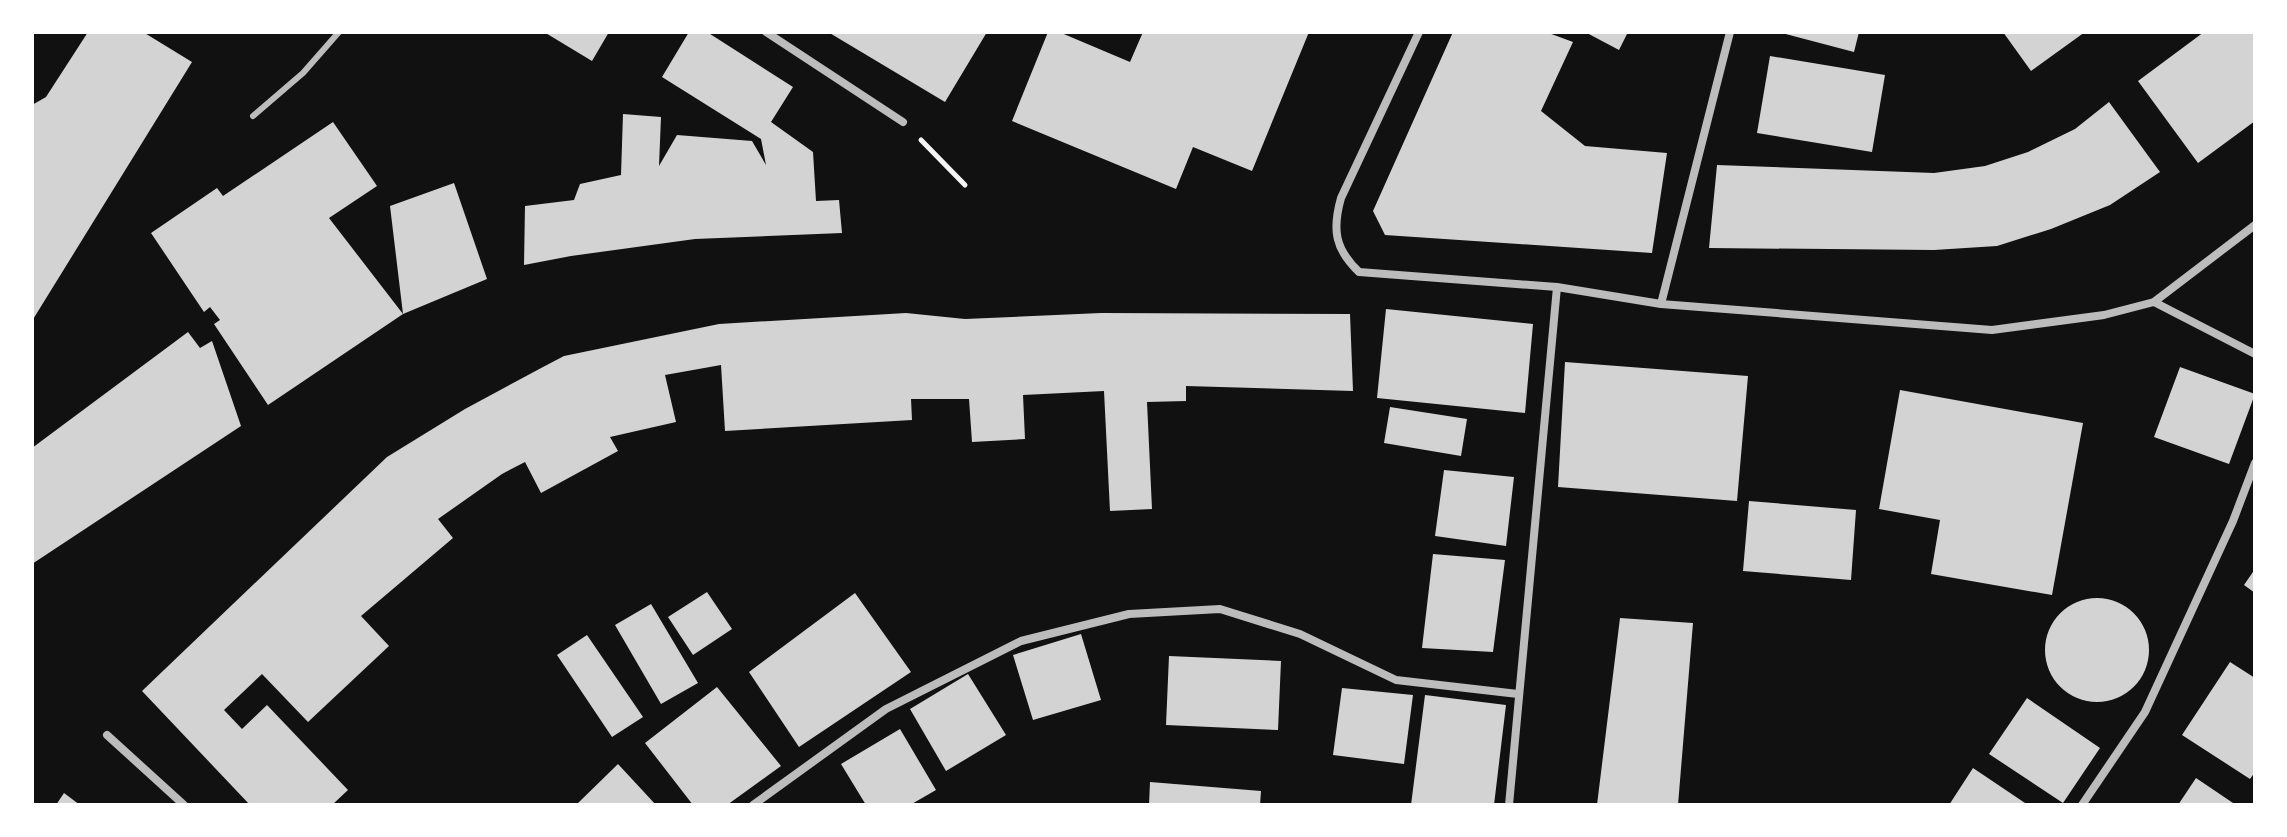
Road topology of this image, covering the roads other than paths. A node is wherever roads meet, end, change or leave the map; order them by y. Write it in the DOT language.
graph roads {
  1 [pos="339,32"];
  2 [pos="766,32"];
  3 [pos="1419,32"];
  4 [pos="1730,32"];
  5 [pos="253,116"];
  6 [pos="903,122"];
  7 [pos="2255,225"];
  8 [pos="1557,287"];
  9 [pos="2154,302"];
  10 [pos="1661,304"];
  11 [pos="2255,354"];
  12 [pos="2255,463"];
  13 [pos="1518,694"];
  14 [pos="107,735"];
  15 [pos="184,805"];
  16 [pos="753,805"];
  17 [pos="1509,805"];
  18 [pos="2082,805"];
  1 -- 5 [label="lane"];
  2 -- 6 [label="street"];
  3 -- 8 [label="street"];
  4 -- 10 [label="street"];
  7 -- 9 [label="street"];
  8 -- 10 [label="street"];
  8 -- 13 [label="street"];
  9 -- 10 [label="street"];
  9 -- 11 [label="street"];
  12 -- 18 [label="street"];
  13 -- 16 [label="street"];
  13 -- 17 [label="street"];
  14 -- 15 [label="street"];
}
